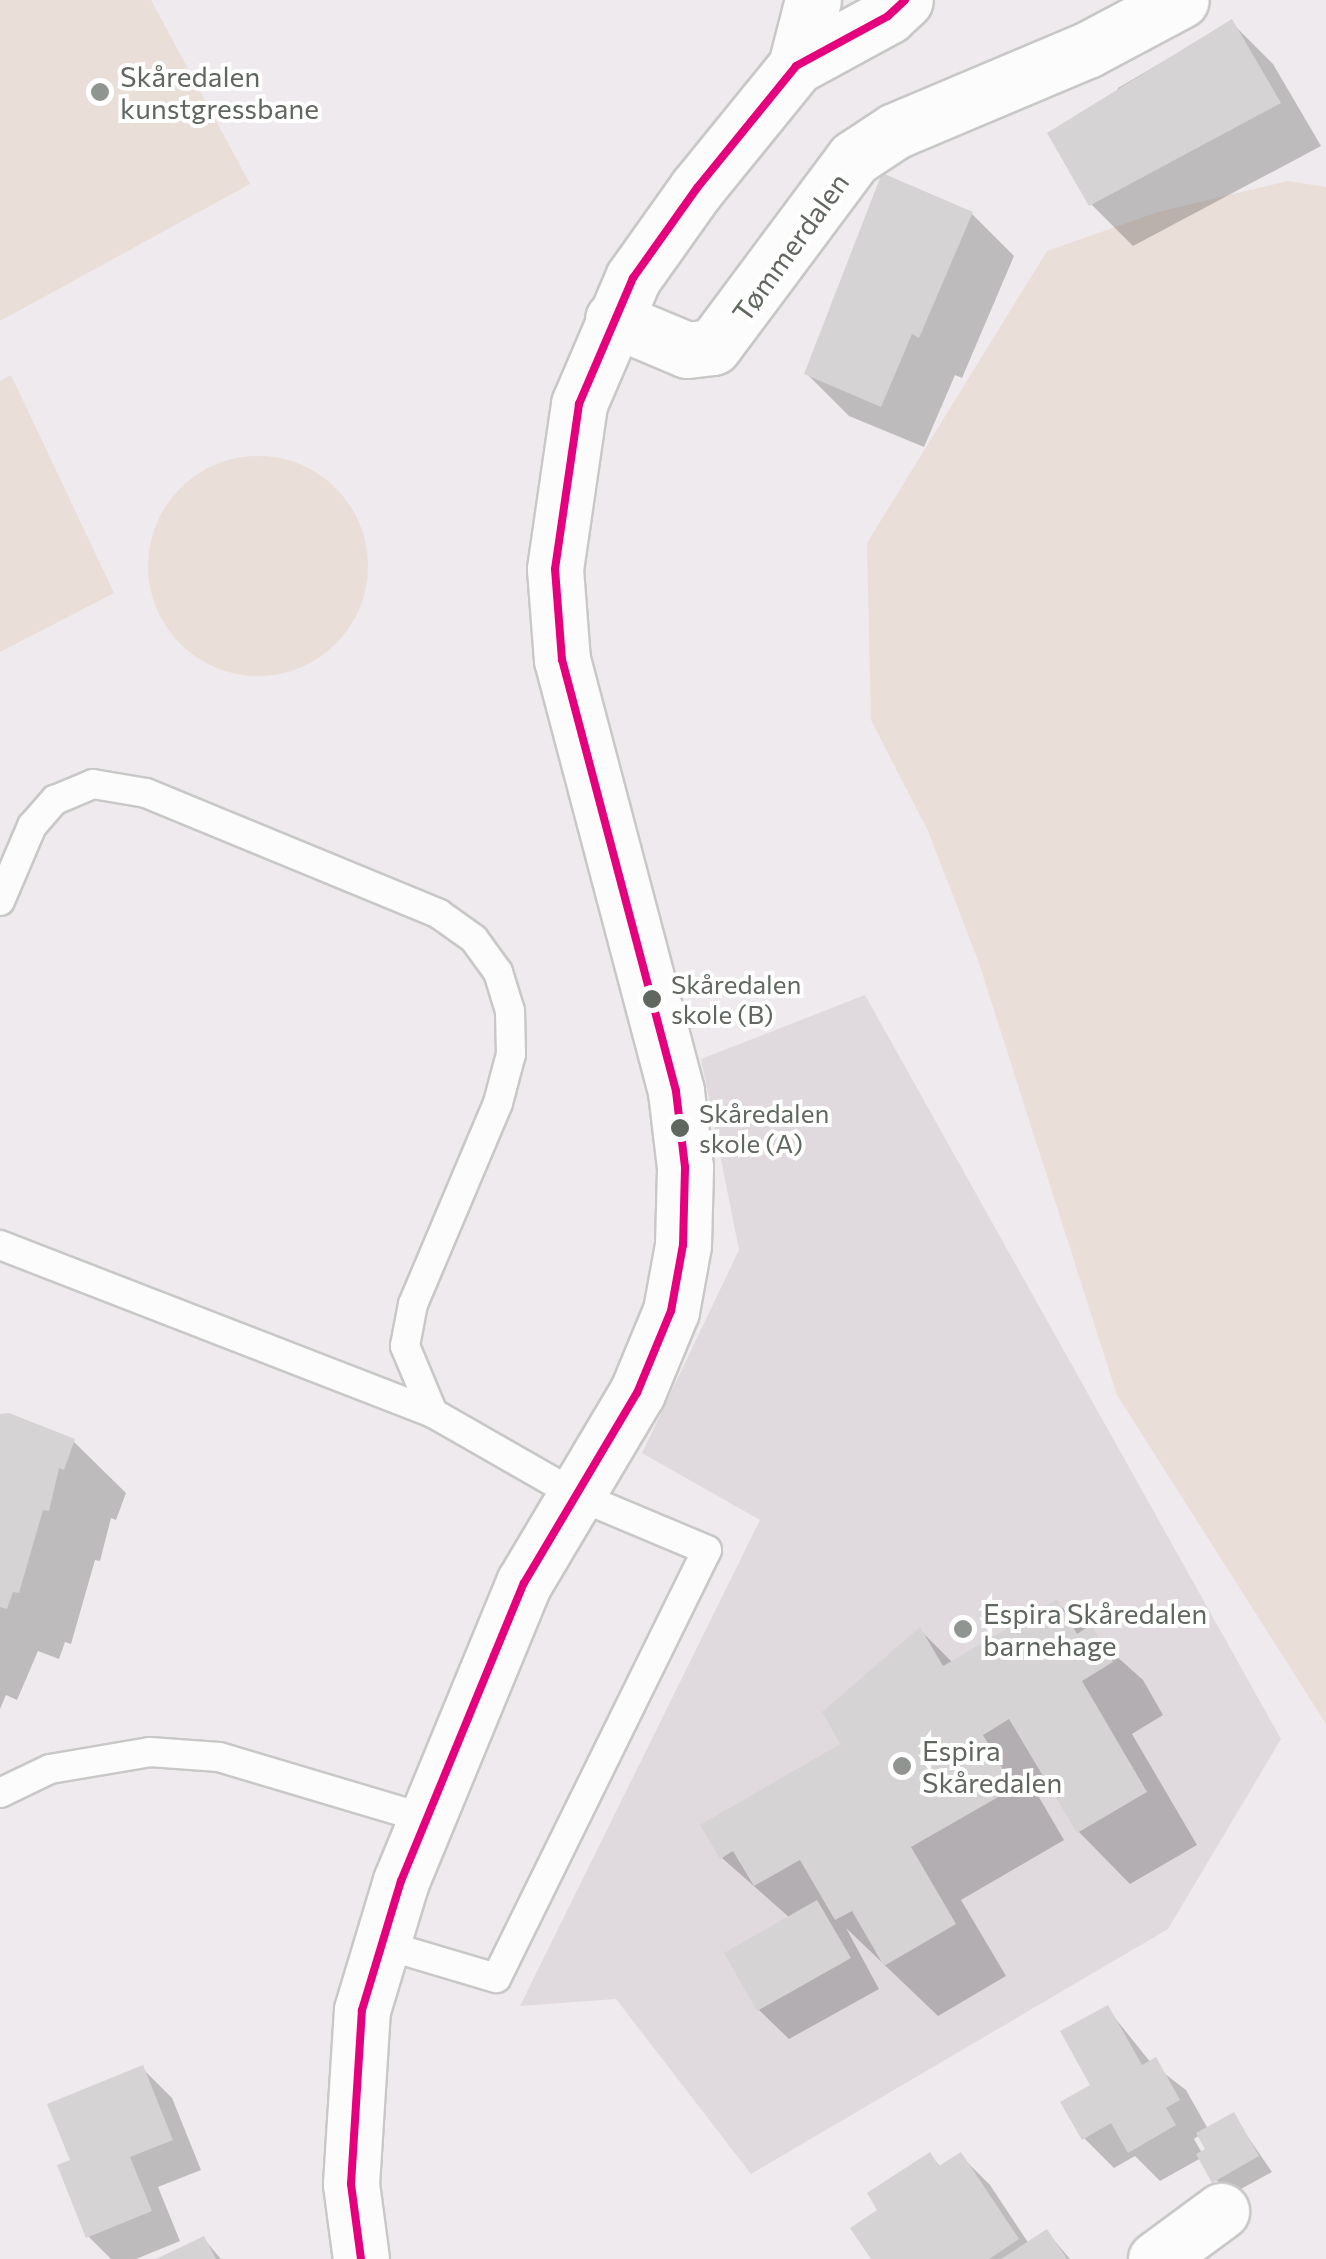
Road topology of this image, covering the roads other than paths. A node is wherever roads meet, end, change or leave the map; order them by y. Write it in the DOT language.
graph roads {
  1 [pos="813,0"];
  2 [pos="905,0"];
  3 [pos="1181,0"];
  4 [pos="796,66"];
  5 [pos="613,319"];
  6 [pos="0,901"];
  7 [pos="0,1245"];
  8 [pos="433,1414"];
  9 [pos="576,1495"];
  10 [pos="0,1793"];
  11 [pos="427,1819"];
  12 [pos="382,1944"];
  13 [pos="1221,2211"];
  14 [pos="360,2259"];
  15 [pos="1156,2259"];
  1 -- 4 [label="street"];
  2 -- 4 [label="street"];
  3 -- 5 [label="street, Tømmerdalen"];
  4 -- 5 [label="street"];
  5 -- 9 [label="street"];
  6 -- 8 [label="lane"];
  7 -- 8 [label="lane"];
  8 -- 9 [label="lane"];
  9 -- 11 [label="street"];
  9 -- 12 [label="lane"];
  10 -- 11 [label="lane"];
  11 -- 12 [label="street"];
  12 -- 14 [label="street"];
  13 -- 15 [label="street"];
}
